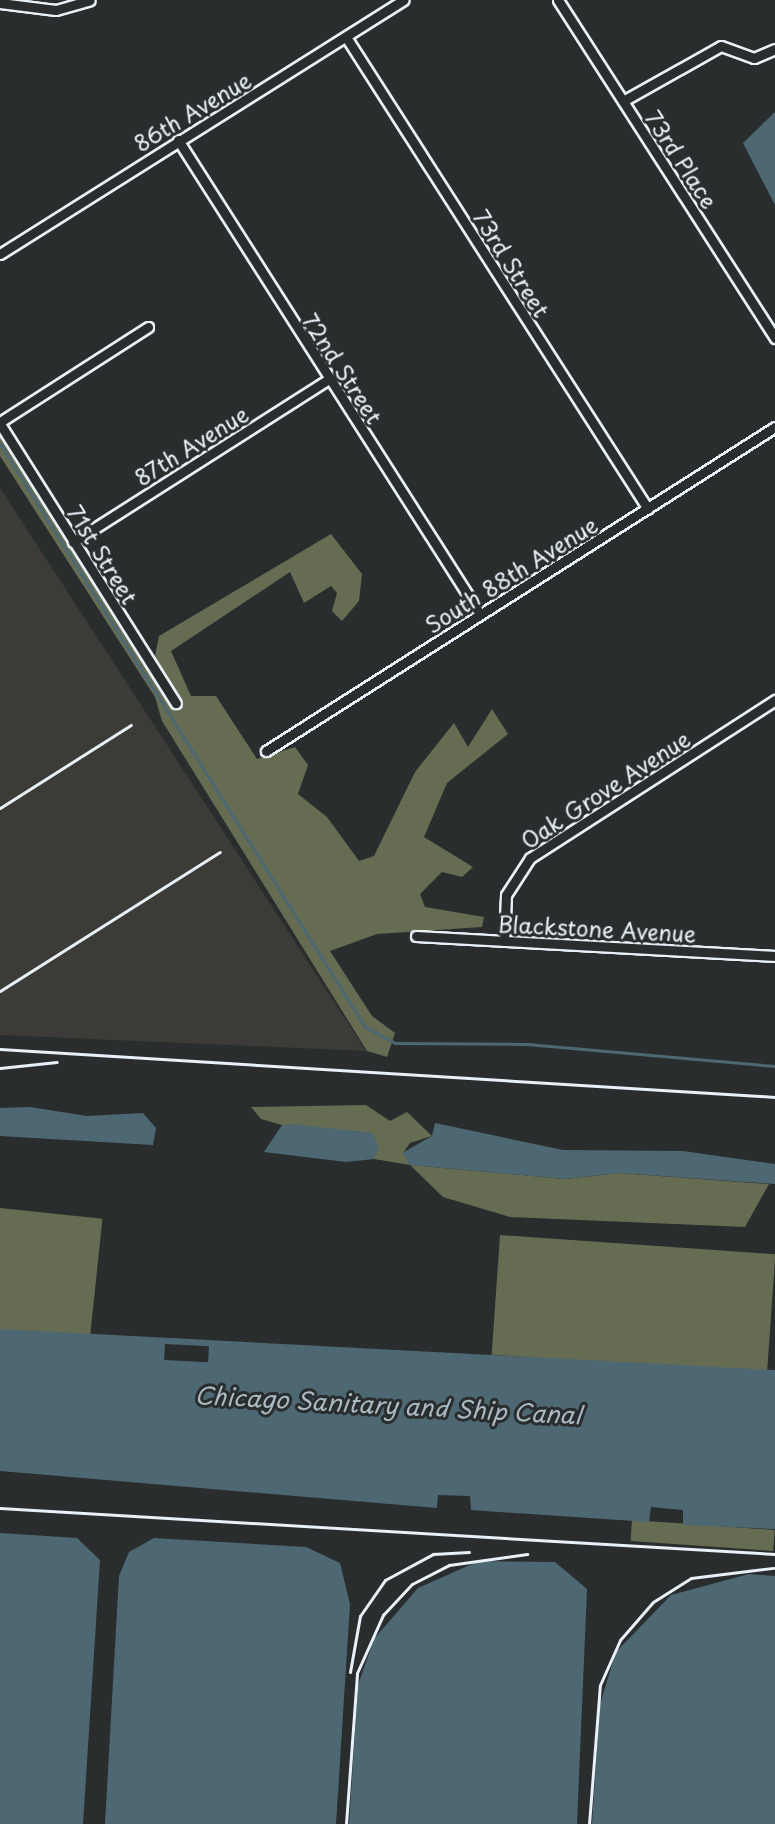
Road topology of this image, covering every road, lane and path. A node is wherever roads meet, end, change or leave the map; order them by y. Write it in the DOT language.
graph roads {
  1 [pos="90,0"];
  2 [pos="404,0"];
  3 [pos="558,0"];
  4 [pos="0,3"];
  5 [pos="346,37"];
  6 [pos="775,49"];
  7 [pos="623,101"];
  8 [pos="178,140"];
  9 [pos="0,254"];
  10 [pos="148,327"];
  11 [pos="775,338"];
  12 [pos="329,379"];
  13 [pos="0,423"];
  14 [pos="775,427"];
  15 [pos="648,509"];
  16 [pos="73,542"];
  17 [pos="480,614"];
  18 [pos="775,700"];
  19 [pos="176,703"];
  20 [pos="266,751"];
  21 [pos="416,936"];
  22 [pos="504,941"];
  23 [pos="775,956"];
  1 -- 4 [label="street"];
  2 -- 5 [label="street, 86th Avenue"];
  3 -- 7 [label="street, 73rd Place"];
  5 -- 8 [label="street, 86th Avenue"];
  5 -- 15 [label="street, 73rd Street"];
  6 -- 7 [label="street"];
  7 -- 11 [label="street, 73rd Place"];
  8 -- 9 [label="street, 86th Avenue"];
  8 -- 12 [label="street, 72nd Street"];
  10 -- 13 [label="street"];
  12 -- 16 [label="street, 87th Avenue"];
  12 -- 17 [label="street, 72nd Street"];
  13 -- 16 [label="street, 71st Street"];
  14 -- 15 [label="street, South 88th Avenue"];
  15 -- 17 [label="street, South 88th Avenue"];
  16 -- 19 [label="street, 71st Street"];
  17 -- 20 [label="street, South 88th Avenue"];
  18 -- 22 [label="street, Oak Grove Avenue"];
  21 -- 22 [label="street, Blackstone Avenue"];
  22 -- 23 [label="street, Blackstone Avenue"];
}
